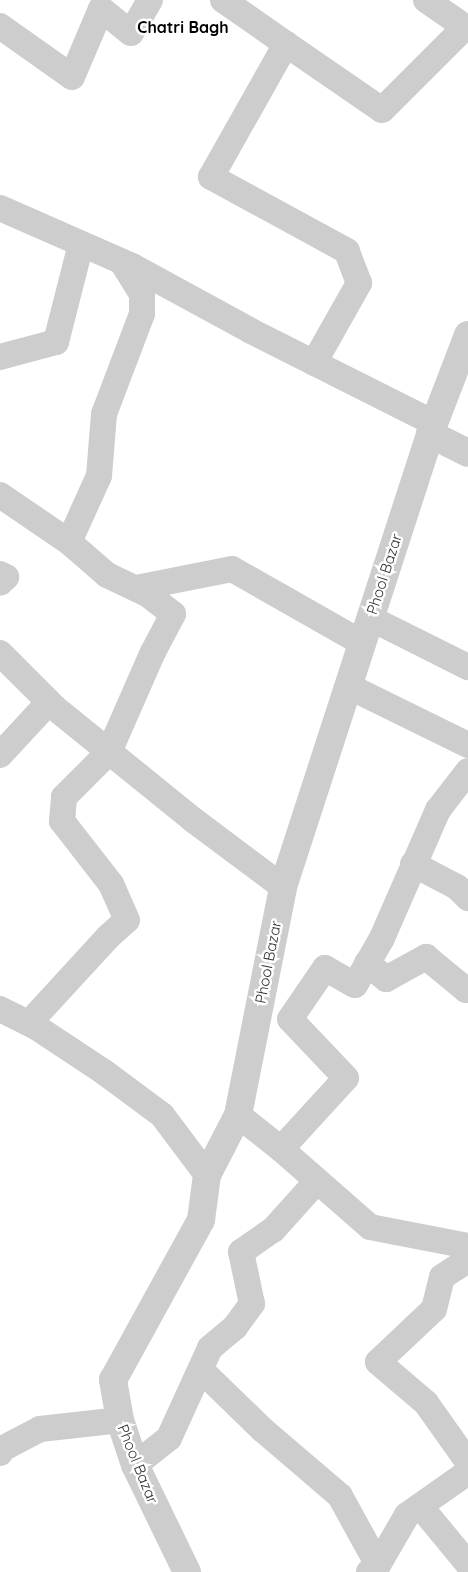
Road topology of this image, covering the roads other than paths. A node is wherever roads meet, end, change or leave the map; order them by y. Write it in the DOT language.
graph roads {
  1 [pos="150,0"];
  2 [pos="223,0"];
  3 [pos="426,0"];
  4 [pos="0,26"];
  5 [pos="467,28"];
  6 [pos="286,44"];
  7 [pos="0,208"];
  8 [pos="81,244"];
  9 [pos="122,262"];
  10 [pos="468,335"];
  11 [pos="0,357"];
  12 [pos="314,363"];
  13 [pos="432,428"];
  14 [pos="468,452"];
  15 [pos="0,495"];
  16 [pos="69,542"];
  17 [pos="0,574"];
  18 [pos="0,583"];
  19 [pos="136,588"];
  20 [pos="370,618"];
  21 [pos="362,643"];
  22 [pos="0,653"];
  23 [pos="468,667"];
  24 [pos="348,686"];
  25 [pos="49,702"];
  26 [pos="468,745"];
  27 [pos="110,752"];
  28 [pos="0,755"];
  29 [pos="468,771"];
  30 [pos="413,864"];
  31 [pos="283,887"];
  32 [pos="468,898"];
  33 [pos="367,963"];
  34 [pos="468,988"];
  35 [pos="0,1010"];
  36 [pos="29,1023"];
  37 [pos="238,1115"];
  38 [pos="281,1149"];
  39 [pos="206,1175"];
  40 [pos="317,1181"];
  41 [pos="468,1246"];
  42 [pos="468,1260"];
  43 [pos="201,1370"];
  44 [pos="120,1420"];
  45 [pos="1,1449"];
  46 [pos="468,1462"];
  47 [pos="135,1465"];
  48 [pos="468,1472"];
  49 [pos="420,1506"];
  50 [pos="468,1564"];
  51 [pos="373,1568"];
  52 [pos="187,1572"];
  1 -- 4 [label="street"];
  2 -- 6 [label="street"];
  3 -- 5 [label="street"];
  5 -- 6 [label="street"];
  6 -- 12 [label="street"];
  7 -- 8 [label="street"];
  8 -- 9 [label="street"];
  8 -- 11 [label="street"];
  9 -- 12 [label="street"];
  9 -- 16 [label="street"];
  10 -- 13 [label="street, Phool Bazar"];
  12 -- 13 [label="street"];
  13 -- 14 [label="street"];
  13 -- 20 [label="street, Phool Bazar"];
  15 -- 16 [label="street"];
  16 -- 19 [label="street"];
  17 -- 18 [label="street"];
  19 -- 21 [label="street"];
  19 -- 27 [label="street"];
  20 -- 21 [label="street, Phool Bazar"];
  20 -- 23 [label="street"];
  21 -- 24 [label="street, Phool Bazar"];
  22 -- 25 [label="street"];
  24 -- 26 [label="street"];
  24 -- 31 [label="street, Phool Bazar"];
  25 -- 27 [label="street"];
  25 -- 28 [label="street"];
  27 -- 31 [label="street"];
  27 -- 36 [label="street"];
  29 -- 30 [label="street"];
  30 -- 32 [label="street"];
  30 -- 33 [label="street"];
  31 -- 37 [label="street, Phool Bazar"];
  33 -- 34 [label="street"];
  33 -- 38 [label="street"];
  35 -- 36 [label="street"];
  36 -- 39 [label="street"];
  37 -- 38 [label="street"];
  37 -- 39 [label="street, Phool Bazar"];
  38 -- 40 [label="street"];
  39 -- 44 [label="street, Phool Bazar"];
  40 -- 41 [label="street"];
  40 -- 43 [label="street"];
  42 -- 46 [label="street"];
  43 -- 47 [label="street"];
  43 -- 51 [label="street"];
  44 -- 45 [label="street"];
  44 -- 47 [label="street, Phool Bazar"];
  47 -- 52 [label="street, Phool Bazar"];
  48 -- 49 [label="street"];
  49 -- 50 [label="street"];
  49 -- 51 [label="street"];
}
